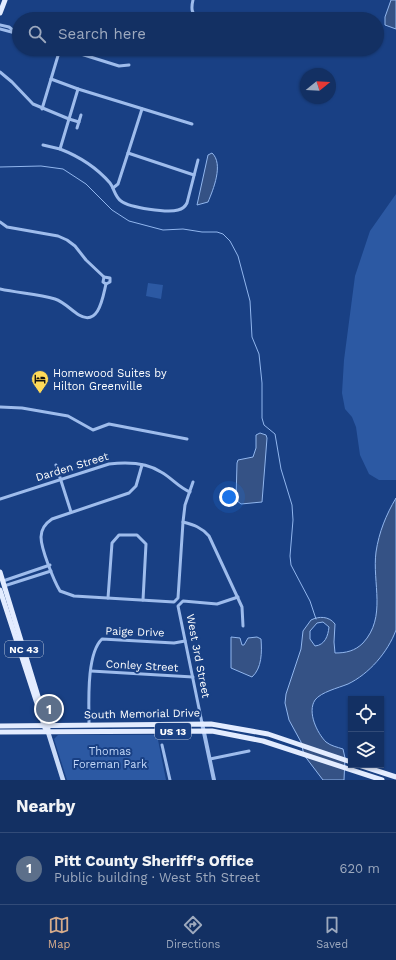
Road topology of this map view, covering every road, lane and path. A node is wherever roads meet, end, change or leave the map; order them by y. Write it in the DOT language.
graph roads {
  1 [pos="5,0"];
  2 [pos="193,0"];
  3 [pos="193,12"];
  4 [pos="0,13"];
  5 [pos="0,25"];
  6 [pos="0,29"];
  7 [pos="12,30"];
  8 [pos="12,31"];
  9 [pos="58,56"];
  10 [pos="87,56"];
  11 [pos="129,65"];
  12 [pos="0,72"];
  13 [pos="51,79"];
  14 [pos="78,89"];
  15 [pos="42,109"];
  16 [pos="142,109"];
  17 [pos="81,115"];
  18 [pos="69,119"];
  19 [pos="79,122"];
  20 [pos="192,124"];
  21 [pos="77,128"];
  22 [pos="43,144"];
  23 [pos="60,149"];
  24 [pos="128,154"];
  25 [pos="198,160"];
  26 [pos="194,175"];
  27 [pos="113,188"];
  28 [pos="0,222"];
  29 [pos="104,277"];
  30 [pos="106,284"];
  31 [pos="0,289"];
  32 [pos="0,407"];
  33 [pos="187,439"];
  34 [pos="56,465"];
  35 [pos="142,465"];
  36 [pos="60,480"];
  37 [pos="193,482"];
  38 [pos="190,492"];
  39 [pos="0,499"];
  40 [pos="71,512"];
  41 [pos="182,522"];
  42 [pos="50,566"];
  43 [pos="51,571"];
  44 [pos="0,572"];
  45 [pos="2,583"];
  46 [pos="0,590"];
  47 [pos="238,597"];
  48 [pos="108,598"];
  49 [pos="143,600"];
  50 [pos="243,626"];
  51 [pos="185,641"];
  52 [pos="90,672"];
  53 [pos="192,676"];
  54 [pos="202,723"];
  55 [pos="46,725"];
  56 [pos="89,725"];
  57 [pos="0,726"];
  58 [pos="204,730"];
  59 [pos="0,732"];
  60 [pos="48,732"];
  61 [pos="162,744"];
  62 [pos="249,751"];
  63 [pos="210,759"];
  64 [pos="348,761"];
  65 [pos="368,768"];
  66 [pos="396,777"];
  67 [pos="63,780"];
  68 [pos="170,780"];
  69 [pos="214,780"];
  70 [pos="382,780"];
  1 -- 4 [label="main road"];
  2 -- 3 [label="street"];
  5 -- 7 [label="street"];
  6 -- 8 [label="street"];
  9 -- 13 [label="street"];
  10 -- 11 [label="street"];
  12 -- 15 [label="street"];
  13 -- 14 [label="street"];
  13 -- 15 [label="street"];
  14 -- 16 [label="street"];
  14 -- 18 [label="street"];
  15 -- 18 [label="street"];
  16 -- 20 [label="street"];
  16 -- 24 [label="street"];
  17 -- 19 [label="street"];
  18 -- 19 [label="street"];
  18 -- 23 [label="street"];
  19 -- 21 [label="street"];
  22 -- 23 [label="street"];
  23 -- 27 [label="street"];
  24 -- 26 [label="street"];
  24 -- 27 [label="street"];
  25 -- 26 [label="street"];
  26 -- 27 [label="street"];
  28 -- 29 [label="street"];
  29 -- 30 [label="street"];
  29 -- 30 [label="street"];
  30 -- 31 [label="street"];
  32 -- 33 [label="street"];
  34 -- 36 [label="street"];
  35 -- 36 [label="street, Darden Street"];
  35 -- 38 [label="street, Darden Street"];
  35 -- 40 [label="street"];
  36 -- 39 [label="street, Darden Street"];
  36 -- 40 [label="street"];
  37 -- 38 [label="street"];
  38 -- 41 [label="street"];
  40 -- 42 [label="street"];
  41 -- 47 [label="street"];
  41 -- 49 [label="street"];
  42 -- 43 [label="street"];
  42 -- 45 [label="street"];
  43 -- 45 [label="street"];
  43 -- 48 [label="street"];
  44 -- 45 [label="main road, NC 43"];
  45 -- 55 [label="main road, NC 43"];
  46 -- 55 [label="main road, NC 43"];
  47 -- 50 [label="street"];
  47 -- 51 [label="street, West 3rd Street"];
  48 -- 49 [label="street"];
  48 -- 49 [label="street"];
  51 -- 52 [label="street, Paige Drive"];
  51 -- 53 [label="street, West 3rd Street"];
  52 -- 53 [label="street, Conley Street"];
  52 -- 56 [label="street, Paige Drive"];
  53 -- 54 [label="street, West 3rd Street"];
  54 -- 56 [label="main road, South Memorial Drive / US 13"];
  54 -- 58 [label="street, West 3rd Street"];
  54 -- 64 [label="main road, South Memorial Drive / US 13"];
  55 -- 56 [label="main road, South Memorial Drive / US 13"];
  55 -- 57 [label="main road, South Memorial Drive / US 13"];
  55 -- 60 [label="main road, NC 43"];
  58 -- 60 [label="main road, South Memorial Drive / US 13"];
  58 -- 63 [label="street, West 3rd Street"];
  58 -- 70 [label="main road, South Memorial Drive / US 13"];
  59 -- 60 [label="main road, South Memorial Drive / US 13"];
  60 -- 67 [label="main road"];
  61 -- 68 [label="street"];
  62 -- 63 [label="street"];
  63 -- 69 [label="street, West 3rd Street"];
  65 -- 66 [label="main road"];
}
